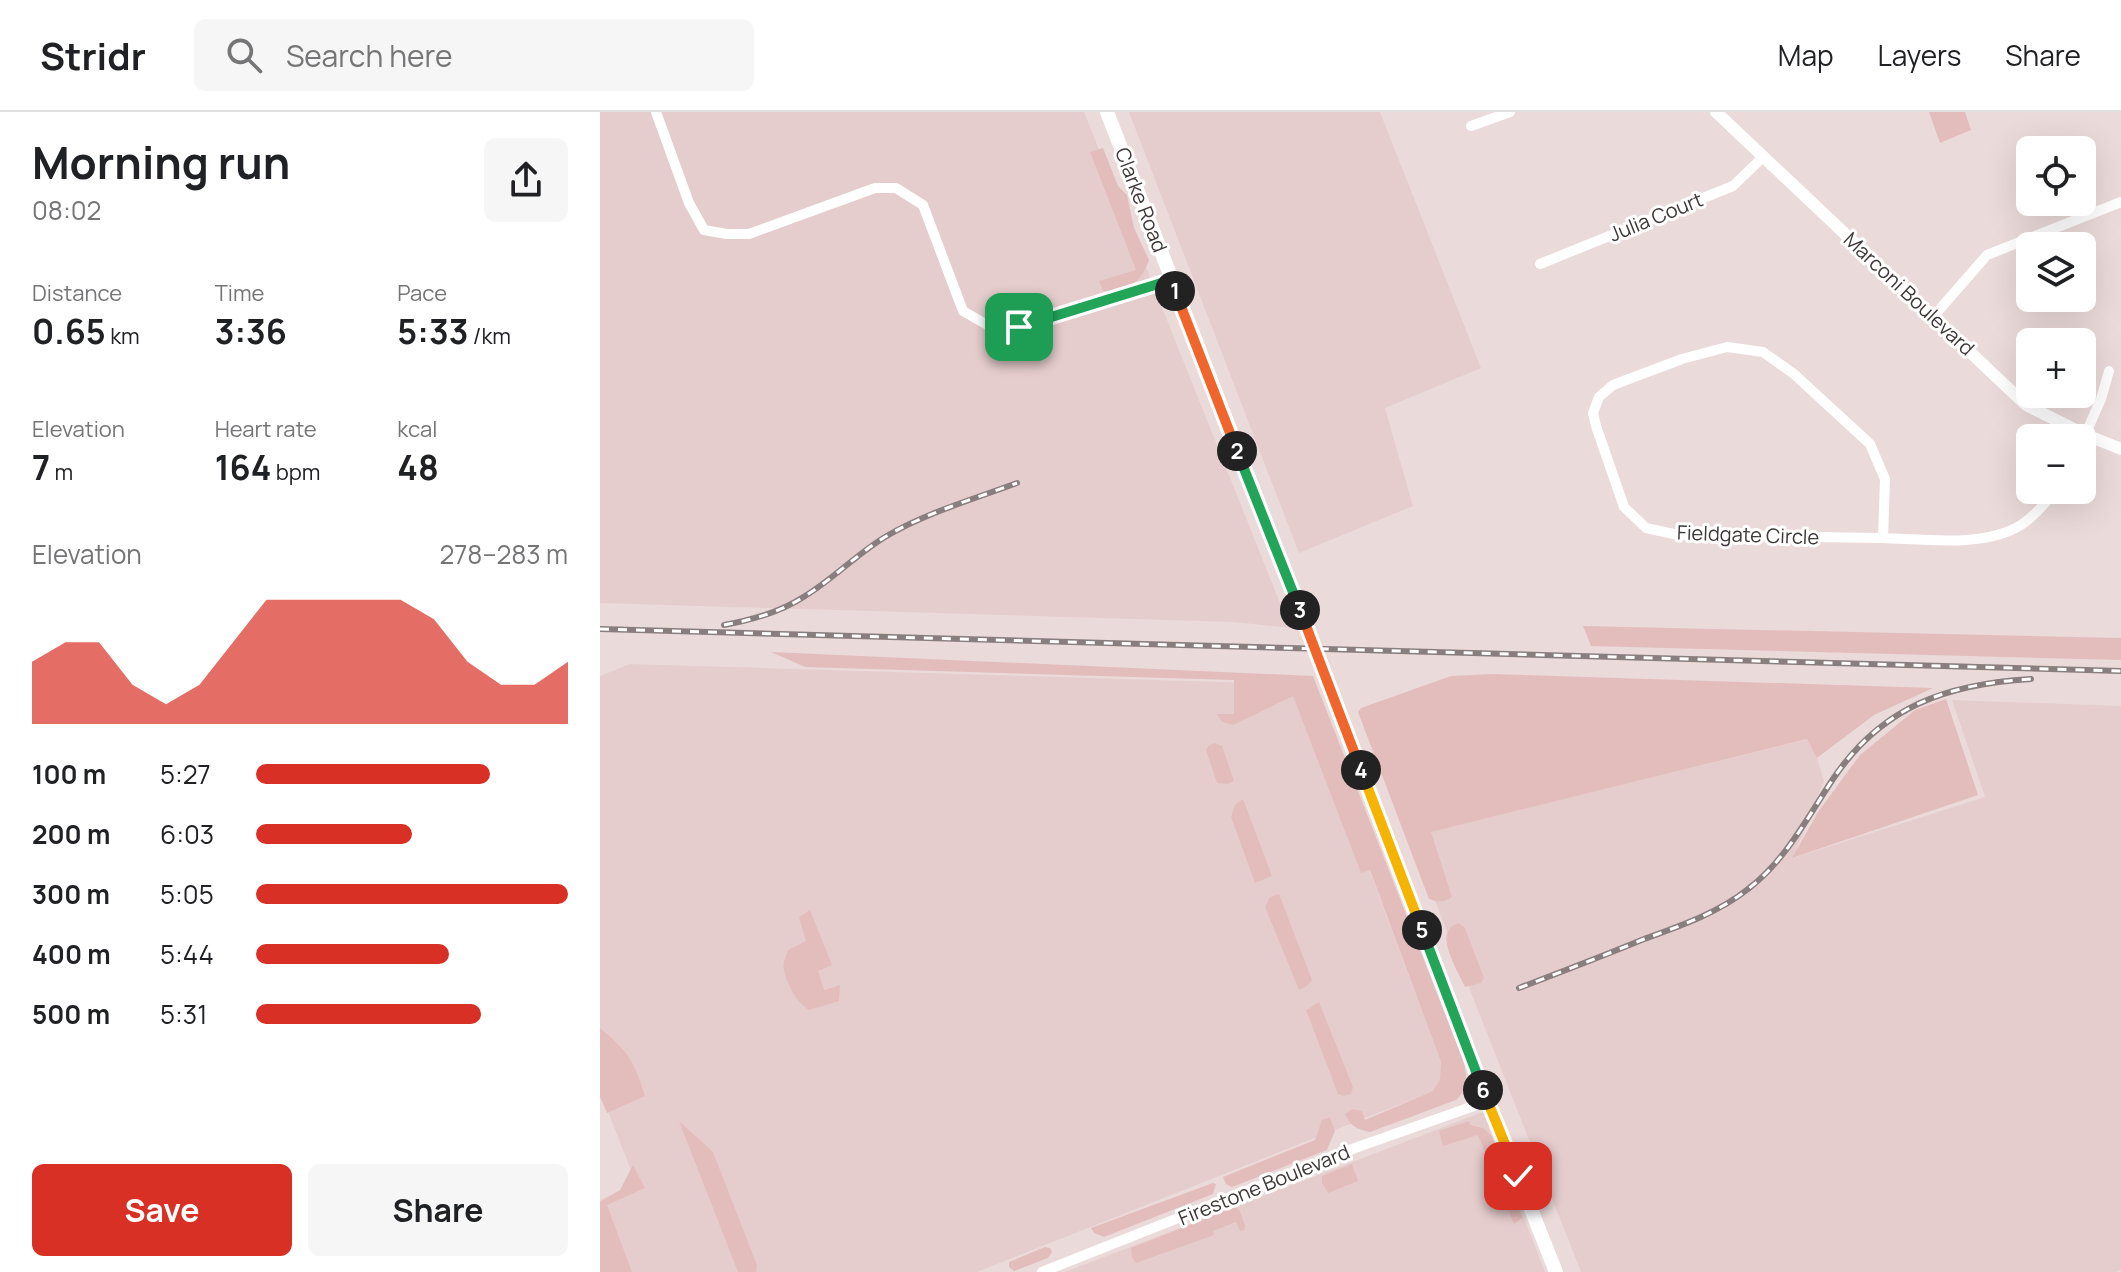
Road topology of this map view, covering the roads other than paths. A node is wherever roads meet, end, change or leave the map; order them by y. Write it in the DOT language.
graph roads {
  1 [pos="656,112"];
  2 [pos="1107,112"];
  3 [pos="1510,112"];
  4 [pos="1716,112"];
  5 [pos="1471,126"];
  6 [pos="1763,157"];
  7 [pos="2121,202"];
  8 [pos="1540,264"];
  9 [pos="1171,280"];
  10 [pos="1933,317"];
  11 [pos="2109,371"];
  12 [pos="2058,424"];
  13 [pos="2090,424"];
  14 [pos="2096,442"];
  15 [pos="2121,449"];
  16 [pos="2042,504"];
  17 [pos="1883,538"];
  18 [pos="1488,1101"];
  19 [pos="1042,1272"];
  20 [pos="1556,1272"];
  1 -- 9 [label="street"];
  2 -- 9 [label="main road, Clarke Road"];
  3 -- 5 [label="street"];
  4 -- 6 [label="street, Marconi Boulevard"];
  6 -- 8 [label="street, Julia Court"];
  6 -- 10 [label="street, Marconi Boulevard"];
  7 -- 10 [label="street"];
  9 -- 18 [label="main road, Clarke Road"];
  10 -- 12 [label="street, Marconi Boulevard"];
  11 -- 13 [label="street"];
  14 -- 15 [label="street, Marconi Boulevard"];
  16 -- 17 [label="street, Fieldgate Circle"];
  17 -- 17 [label="street, Fieldgate Circle"];
  18 -- 19 [label="street, Firestone Boulevard"];
  18 -- 20 [label="main road, Clarke Road"];
}
